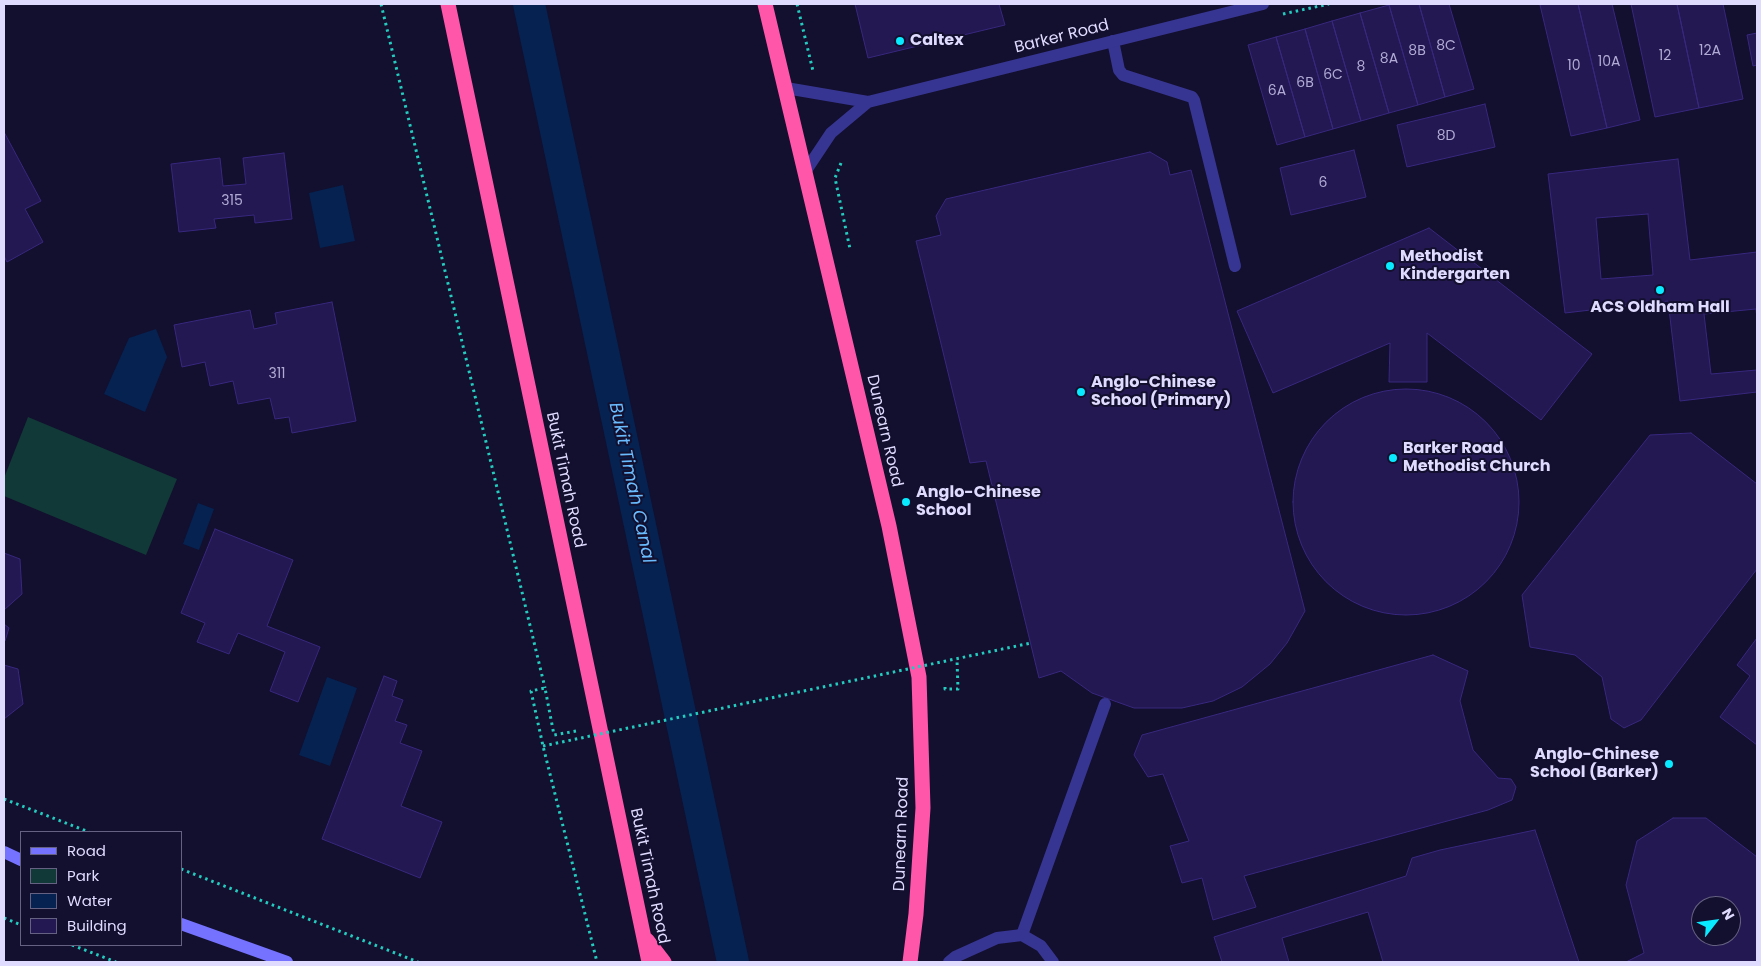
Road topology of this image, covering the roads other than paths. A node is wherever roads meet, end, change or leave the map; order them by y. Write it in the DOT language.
graph roads {
  1 [pos="448,4"];
  2 [pos="765,4"];
  3 [pos="1264,4"];
  4 [pos="1113,41"];
  5 [pos="786,88"];
  6 [pos="868,102"];
  7 [pos="806,172"];
  8 [pos="1235,266"];
  9 [pos="1105,704"];
  10 [pos="4,852"];
  11 [pos="20,860"];
  12 [pos="182,924"];
  13 [pos="1022,935"];
  14 [pos="644,936"];
  15 [pos="911,955"];
  16 [pos="287,962"];
  17 [pos="650,962"];
  18 [pos="664,962"];
  19 [pos="901,962"];
  20 [pos="949,962"];
  21 [pos="1053,962"];
  1 -- 14 [label="highway, Bukit Timah Road"];
  2 -- 5 [label="highway, Dunearn Road"];
  3 -- 4 [label="street, Barker Road"];
  4 -- 6 [label="street, Barker Road"];
  4 -- 8 [label="street"];
  5 -- 6 [label="street, Barker Road"];
  5 -- 7 [label="highway, Dunearn Road"];
  6 -- 7 [label="street, Barker Road"];
  7 -- 15 [label="highway, Dunearn Road"];
  9 -- 13 [label="street"];
  10 -- 11 [label="street"];
  12 -- 16 [label="street"];
  13 -- 20 [label="street"];
  13 -- 21 [label="street"];
  14 -- 17 [label="highway, Bukit Timah Road"];
  14 -- 18 [label="highway"];
  15 -- 19 [label="highway"];
}
